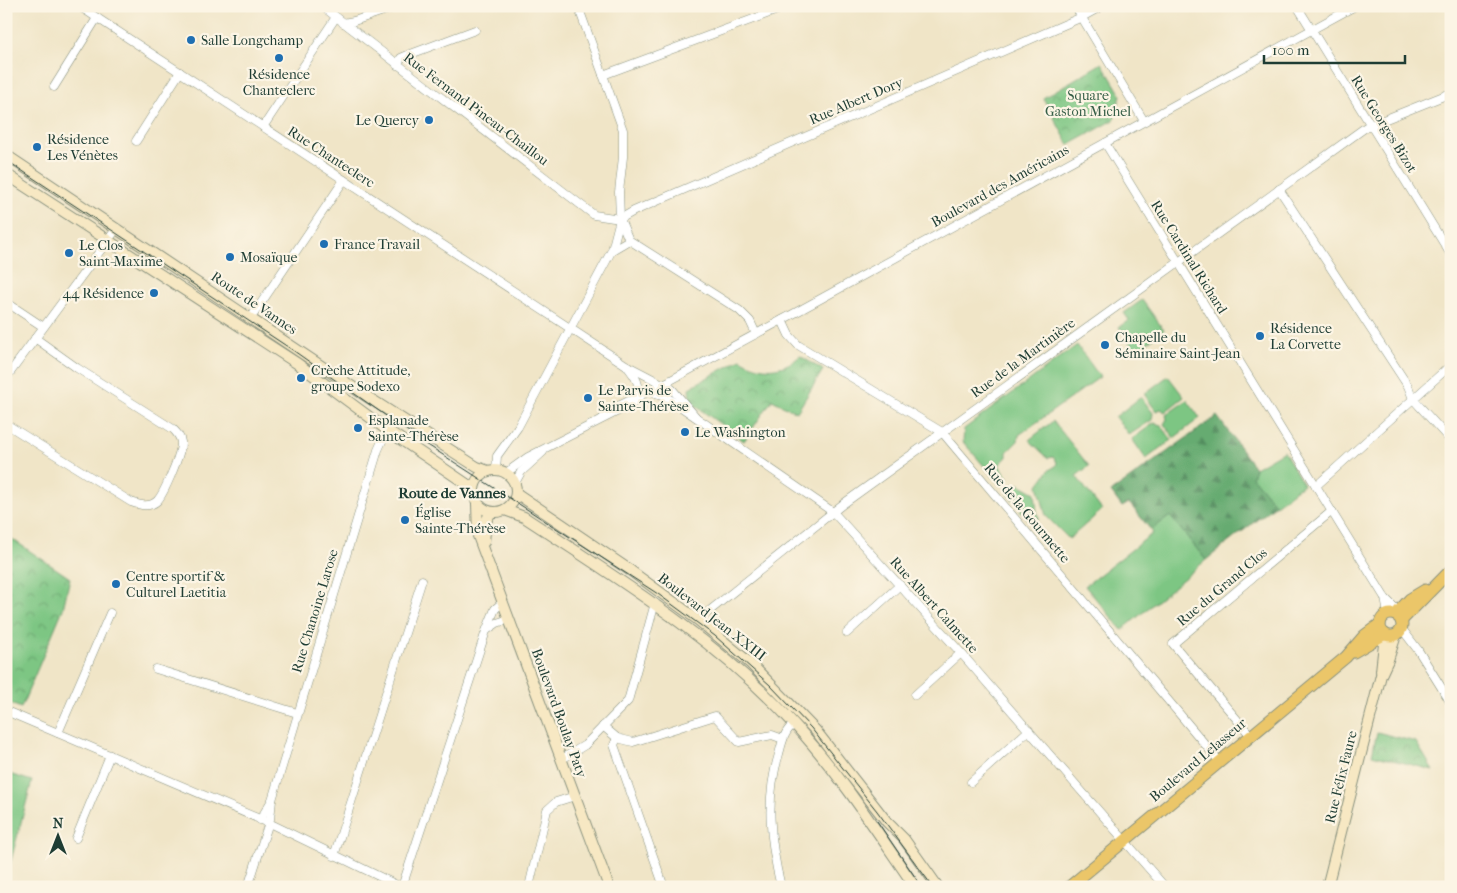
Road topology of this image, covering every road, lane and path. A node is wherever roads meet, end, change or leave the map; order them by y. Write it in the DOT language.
graph roads {
  1 [pos="79,6"];
  2 [pos="322,6"];
  3 [pos="398,6"];
  4 [pos="578,6"];
  5 [pos="788,6"];
  6 [pos="1075,6"];
  7 [pos="1102,6"];
  8 [pos="1297,6"];
  9 [pos="1355,6"];
  10 [pos="1082,17"];
  11 [pos="98,18"];
  12 [pos="340,20"];
  13 [pos="475,30"];
  14 [pos="1312,30"];
  15 [pos="397,65"];
  16 [pos="180,72"];
  17 [pos="603,75"];
  18 [pos="54,87"];
  19 [pos="1451,93"];
  20 [pos="1144,121"];
  21 [pos="1369,125"];
  22 [pos="263,127"];
  23 [pos="136,141"];
  24 [pos="1105,143"];
  25 [pos="6,155"];
  26 [pos="6,174"];
  27 [pos="344,180"];
  28 [pos="1279,190"];
  29 [pos="620,219"];
  30 [pos="117,228"];
  31 [pos="629,240"];
  32 [pos="108,241"];
  33 [pos="612,250"];
  34 [pos="1451,255"];
  35 [pos="1178,262"];
  36 [pos="6,302"];
  37 [pos="251,318"];
  38 [pos="782,320"];
  39 [pos="42,326"];
  40 [pos="571,327"];
  41 [pos="756,334"];
  42 [pos="35,338"];
  43 [pos="626,365"];
  44 [pos="1451,365"];
  45 [pos="6,378"];
  46 [pos="658,388"];
  47 [pos="636,397"];
  48 [pos="1413,399"];
  49 [pos="696,417"];
  50 [pos="603,418"];
  51 [pos="6,424"];
  52 [pos="387,430"];
  53 [pos="942,432"];
  54 [pos="1451,441"];
  55 [pos="547,447"];
  56 [pos="497,471"];
  57 [pos="1316,486"];
  58 [pos="516,488"];
  59 [pos="476,498"];
  60 [pos="505,510"];
  61 [pos="1332,511"];
  62 [pos="491,512"];
  63 [pos="833,512"];
  64 [pos="484,548"];
  65 [pos="1451,570"];
  66 [pos="422,580"];
  67 [pos="900,585"];
  68 [pos="503,602"];
  69 [pos="655,603"];
  70 [pos="110,613"];
  71 [pos="509,619"];
  72 [pos="698,620"];
  73 [pos="1392,625"];
  74 [pos="486,631"];
  75 [pos="847,633"];
  76 [pos="961,653"];
  77 [pos="156,670"];
  78 [pos="915,695"];
  79 [pos="1451,703"];
  80 [pos="6,711"];
  81 [pos="298,712"];
  82 [pos="794,724"];
  83 [pos="603,726"];
  84 [pos="1029,730"];
  85 [pos="58,733"];
  86 [pos="1251,736"];
  87 [pos="617,738"];
  88 [pos="783,739"];
  89 [pos="110,756"];
  90 [pos="562,759"];
  91 [pos="1220,762"];
  92 [pos="971,782"];
  93 [pos="575,796"];
  94 [pos="272,800"];
  95 [pos="260,820"];
  96 [pos="268,823"];
  97 [pos="76,838"];
  98 [pos="1126,840"];
  99 [pos="334,856"];
  100 [pos="248,887"];
  101 [pos="401,887"];
  102 [pos="529,887"];
  103 [pos="609,887"];
  104 [pos="664,887"];
  105 [pos="781,887"];
  106 [pos="915,887"];
  107 [pos="938,887"];
  108 [pos="1069,887"];
  109 [pos="1165,887"];
  110 [pos="1327,887"];
  1 -- 11 [label="street, Rue Chanteclerc"];
  2 -- 12 [label="street, Rue Fernand Pineau-Chaillou"];
  3 -- 12 [label="street"];
  4 -- 17 [label="street"];
  5 -- 17 [label="street"];
  6 -- 10 [label="street"];
  7 -- 10 [label="street, Rue Albert Dory"];
  8 -- 14 [label="street, Rue Georges Bizot"];
  9 -- 14 [label="street, Boulevard des Américains"];
  10 -- 20 [label="street"];
  10 -- 29 [label="street, Rue Albert Dory"];
  11 -- 16 [label="street, Rue Chanteclerc"];
  11 -- 18 [label="street"];
  12 -- 15 [label="street, Rue Fernand Pineau-Chaillou"];
  12 -- 22 [label="street"];
  13 -- 15 [label="street"];
  14 -- 20 [label="street, Boulevard des Américains"];
  14 -- 21 [label="street, Rue Georges Bizot"];
  15 -- 29 [label="street, Rue Fernand Pineau-Chaillou"];
  16 -- 22 [label="street, Rue Chanteclerc"];
  16 -- 23 [label="street"];
  17 -- 29 [label="street"];
  19 -- 21 [label="street, Rue de la Martinière"];
  20 -- 24 [label="street, Boulevard des Américains"];
  21 -- 28 [label="street, Rue de la Martinière"];
  21 -- 34 [label="street, Rue Georges Bizot"];
  22 -- 27 [label="street, Rue Chanteclerc"];
  24 -- 35 [label="street, Rue Cardinal Richard"];
  24 -- 38 [label="street, Boulevard des Américains"];
  25 -- 30 [label="main road, Route de Vannes"];
  26 -- 32 [label="main road, Route de Vannes"];
  27 -- 37 [label="street"];
  27 -- 40 [label="street, Rue Chanteclerc"];
  28 -- 35 [label="street, Rue de la Martinière"];
  28 -- 48 [label="street"];
  29 -- 31 [label="street"];
  29 -- 33 [label="street"];
  30 -- 32 [label="street"];
  30 -- 37 [label="main road, Route de Vannes"];
  31 -- 33 [label="street"];
  31 -- 41 [label="street"];
  32 -- 39 [label="street"];
  32 -- 52 [label="main road, Route de Vannes"];
  33 -- 40 [label="street"];
  35 -- 53 [label="street, Rue de la Martinière"];
  35 -- 57 [label="street, Rue Cardinal Richard"];
  36 -- 39 [label="street"];
  37 -- 56 [label="main road, Route de Vannes"];
  38 -- 41 [label="street, Boulevard des Américains"];
  38 -- 53 [label="street, Rue de la Gourmette"];
  39 -- 42 [label="street"];
  40 -- 43 [label="street, Rue Albert Calmette"];
  40 -- 56 [label="street"];
  41 -- 46 [label="street, Boulevard des Américains"];
  42 -- 45 [label="street"];
  42 -- 51 [label="street"];
  43 -- 46 [label="street, Rue Albert Calmette"];
  43 -- 47 [label="street, Rue Albert Calmette"];
  44 -- 48 [label="street"];
  46 -- 47 [label="street, Boulevard des Américains"];
  46 -- 49 [label="street, Rue Albert Calmette"];
  46 -- 49 [label="street, Rue Albert Calmette"];
  46 -- 50 [label="street, Boulevard des Américains"];
  47 -- 50 [label="street, Boulevard des Américains"];
  48 -- 54 [label="street"];
  48 -- 57 [label="street"];
  49 -- 63 [label="street, Rue Albert Calmette"];
  50 -- 55 [label="street, Boulevard des Américains"];
  52 -- 59 [label="main road, Route de Vannes"];
  52 -- 81 [label="street, Rue Chanoine Larose"];
  53 -- 63 [label="street, Rue de la Martinière"];
  53 -- 91 [label="street, Rue de la Gourmette"];
  55 -- 56 [label="street, Boulevard des Américains"];
  55 -- 58 [label="street, Boulevard des Américains"];
  56 -- 58 [label="main road"];
  56 -- 59 [label="main road"];
  57 -- 61 [label="street, Rue Cardinal Richard"];
  58 -- 60 [label="main road"];
  58 -- 72 [label="main road, Boulevard Jean XXIII"];
  59 -- 62 [label="main road"];
  59 -- 64 [label="main road, Boulevard Boulay Paty"];
  60 -- 62 [label="main road"];
  60 -- 69 [label="main road, Boulevard Jean XXIII"];
  61 -- 73 [label="street, Rue Cardinal Richard"];
  61 -- 86 [label="street, Rue du Grand Clos"];
  62 -- 64 [label="main road, Boulevard Boulay Paty"];
  63 -- 67 [label="street, Rue Albert Calmette"];
  63 -- 72 [label="street, Rue de la Martinière"];
  64 -- 68 [label="main road, Boulevard Boulay Paty"];
  65 -- 73 [label="main road, Boulevard Lelasseur"];
  66 -- 99 [label="street"];
  67 -- 75 [label="street"];
  67 -- 76 [label="street, Rue Albert Calmette"];
  68 -- 71 [label="main road, Boulevard Boulay Paty"];
  68 -- 74 [label="street"];
  69 -- 82 [label="main road, Boulevard Jean XXIII"];
  69 -- 83 [label="street"];
  70 -- 85 [label="street"];
  71 -- 74 [label="street"];
  71 -- 90 [label="main road, Boulevard Boulay Paty"];
  72 -- 107 [label="main road, Boulevard Jean XXIII"];
  73 -- 79 [label="street, Rue Cardinal Richard"];
  73 -- 86 [label="main road, Boulevard Lelasseur"];
  73 -- 110 [label="main road, Rue Félix Faure"];
  74 -- 101 [label="street"];
  76 -- 78 [label="street"];
  76 -- 84 [label="street, Rue Albert Calmette"];
  77 -- 81 [label="street"];
  80 -- 85 [label="street"];
  81 -- 94 [label="street, Rue Chanoine Larose"];
  82 -- 88 [label="street"];
  82 -- 106 [label="main road, Boulevard Jean XXIII"];
  83 -- 87 [label="street"];
  83 -- 90 [label="street"];
  84 -- 92 [label="street"];
  84 -- 98 [label="street, Rue Albert Calmette"];
  85 -- 89 [label="street"];
  86 -- 91 [label="main road, Boulevard Lelasseur"];
  87 -- 88 [label="street"];
  87 -- 104 [label="street"];
  88 -- 105 [label="street"];
  89 -- 95 [label="street"];
  89 -- 97 [label="street"];
  90 -- 93 [label="main road, Boulevard Boulay Paty"];
  91 -- 98 [label="main road, Boulevard Lelasseur"];
  93 -- 102 [label="street"];
  93 -- 103 [label="main road, Boulevard Boulay Paty"];
  94 -- 95 [label="street, Rue Chanoine Larose"];
  94 -- 96 [label="street, Rue Chanoine Larose"];
  95 -- 96 [label="street"];
  96 -- 99 [label="street"];
  96 -- 100 [label="street, Rue Chanoine Larose"];
  98 -- 108 [label="main road, Boulevard Lelasseur"];
  98 -- 109 [label="street, Rue Albert Calmette"];
  99 -- 101 [label="street"];
}
